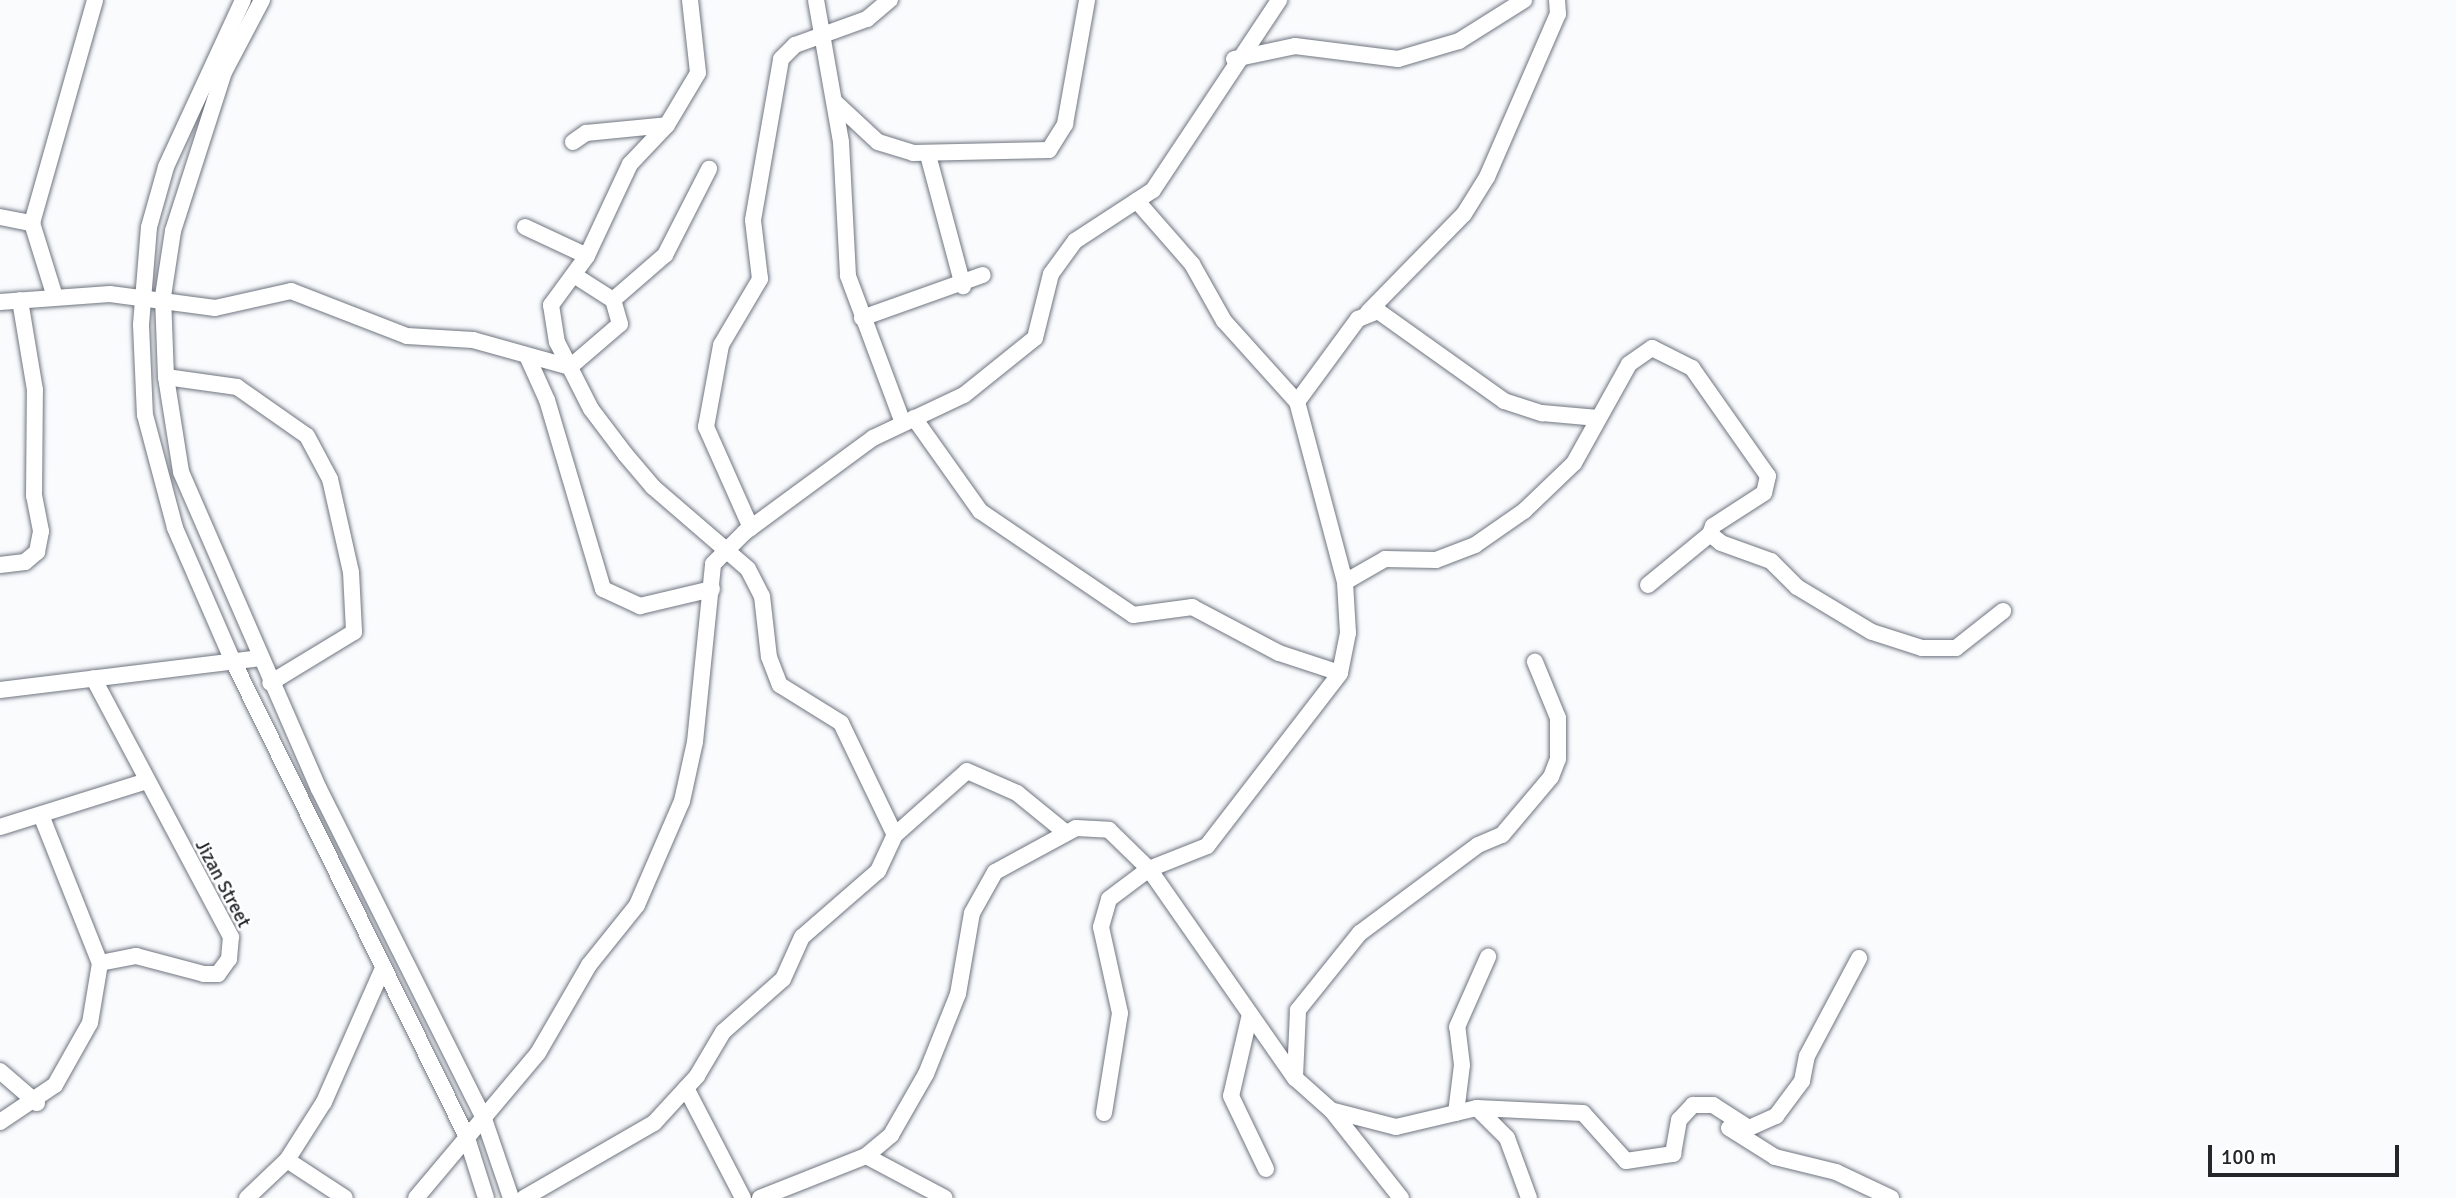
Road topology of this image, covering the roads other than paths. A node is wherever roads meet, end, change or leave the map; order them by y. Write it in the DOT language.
graph roads {
  1 [pos="95,0"];
  2 [pos="243,0"];
  3 [pos="261,0"];
  4 [pos="690,0"];
  5 [pos="816,0"];
  6 [pos="890,0"];
  7 [pos="1087,0"];
  8 [pos="1279,0"];
  9 [pos="1524,0"];
  10 [pos="1557,0"];
  11 [pos="822,36"];
  12 [pos="1234,58"];
  13 [pos="835,103"];
  14 [pos="667,125"];
  15 [pos="573,142"];
  16 [pos="928,155"];
  17 [pos="709,169"];
  18 [pos="1137,201"];
  19 [pos="0,217"];
  20 [pos="32,222"];
  21 [pos="525,227"];
  22 [pos="587,256"];
  23 [pos="574,275"];
  24 [pos="983,275"];
  25 [pos="963,286"];
  26 [pos="144,295"];
  27 [pos="163,296"];
  28 [pos="55,297"];
  29 [pos="20,300"];
  30 [pos="613,300"];
  31 [pos="0,302"];
  32 [pos="1368,312"];
  33 [pos="862,318"];
  34 [pos="528,358"];
  35 [pos="570,367"];
  36 [pos="166,377"];
  37 [pos="1297,402"];
  38 [pos="1598,418"];
  39 [pos="908,421"];
  40 [pos="751,528"];
  41 [pos="1710,534"];
  42 [pos="725,549"];
  43 [pos="0,565"];
  44 [pos="1345,582"];
  45 [pos="1648,585"];
  46 [pos="712,589"];
  47 [pos="2003,611"];
  48 [pos="259,658"];
  49 [pos="232,659"];
  50 [pos="1535,662"];
  51 [pos="1340,673"];
  52 [pos="93,678"];
  53 [pos="271,683"];
  54 [pos="0,690"];
  55 [pos="144,782"];
  56 [pos="41,815"];
  57 [pos="0,827"];
  58 [pos="1066,834"];
  59 [pos="895,835"];
  60 [pos="1149,869"];
  61 [pos="1488,957"];
  62 [pos="1859,958"];
  63 [pos="100,963"];
  64 [pos="383,968"];
  65 [pos="1250,1014"];
  66 [pos="0,1071"];
  67 [pos="1295,1078"];
  68 [pos="686,1088"];
  69 [pos="37,1103"];
  70 [pos="1693,1105"];
  71 [pos="1478,1108"];
  72 [pos="1332,1111"];
  73 [pos="1456,1113"];
  74 [pos="1104,1114"];
  75 [pos="483,1116"];
  76 [pos="0,1122"];
  77 [pos="466,1135"];
  78 [pos="866,1156"];
  79 [pos="287,1160"];
  80 [pos="1266,1169"];
  81 [pos="247,1198"];
  82 [pos="345,1198"];
  83 [pos="416,1198"];
  84 [pos="486,1198"];
  85 [pos="511,1198"];
  86 [pos="524,1198"];
  87 [pos="743,1198"];
  88 [pos="760,1198"];
  89 [pos="945,1198"];
  90 [pos="1401,1198"];
  91 [pos="1529,1198"];
  92 [pos="1891,1198"];
  1 -- 20 [label="street"];
  2 -- 26 [label="street"];
  3 -- 27 [label="street"];
  4 -- 14 [label="street"];
  5 -- 11 [label="street"];
  6 -- 11 [label="street"];
  7 -- 16 [label="street"];
  8 -- 12 [label="street"];
  9 -- 12 [label="street"];
  10 -- 32 [label="street"];
  11 -- 13 [label="street"];
  11 -- 40 [label="street"];
  12 -- 18 [label="street"];
  13 -- 16 [label="street"];
  13 -- 33 [label="street"];
  14 -- 15 [label="street"];
  14 -- 22 [label="street"];
  16 -- 25 [label="street"];
  17 -- 30 [label="street"];
  18 -- 37 [label="street"];
  18 -- 39 [label="street"];
  19 -- 20 [label="street"];
  20 -- 28 [label="street"];
  21 -- 22 [label="street"];
  22 -- 23 [label="street"];
  23 -- 30 [label="street"];
  23 -- 35 [label="street"];
  24 -- 25 [label="street"];
  25 -- 33 [label="street"];
  26 -- 27 [label="street"];
  26 -- 28 [label="street"];
  26 -- 49 [label="street"];
  27 -- 34 [label="street"];
  27 -- 36 [label="street"];
  28 -- 29 [label="street"];
  29 -- 31 [label="street"];
  29 -- 43 [label="street"];
  30 -- 35 [label="street"];
  32 -- 37 [label="street"];
  32 -- 38 [label="street"];
  33 -- 39 [label="street"];
  34 -- 35 [label="street"];
  34 -- 46 [label="street"];
  35 -- 42 [label="street"];
  36 -- 48 [label="street"];
  36 -- 53 [label="street"];
  37 -- 44 [label="street"];
  38 -- 41 [label="street"];
  38 -- 44 [label="street"];
  39 -- 40 [label="street"];
  39 -- 51 [label="street"];
  40 -- 42 [label="street"];
  41 -- 45 [label="street"];
  41 -- 47 [label="street"];
  42 -- 46 [label="street"];
  42 -- 59 [label="street"];
  44 -- 51 [label="street"];
  46 -- 75 [label="street"];
  48 -- 49 [label="street"];
  48 -- 53 [label="street"];
  49 -- 52 [label="street"];
  49 -- 64 [label="street"];
  50 -- 67 [label="street"];
  51 -- 60 [label="street"];
  52 -- 54 [label="street"];
  52 -- 55 [label="street, Jizan Street"];
  53 -- 75 [label="street"];
  55 -- 56 [label="street"];
  55 -- 63 [label="street, Jizan Street"];
  56 -- 57 [label="street"];
  56 -- 63 [label="street"];
  58 -- 59 [label="street"];
  58 -- 60 [label="street"];
  58 -- 78 [label="street"];
  59 -- 68 [label="street"];
  60 -- 65 [label="street"];
  60 -- 74 [label="street"];
  61 -- 73 [label="street"];
  62 -- 70 [label="street"];
  63 -- 69 [label="street"];
  64 -- 77 [label="street"];
  64 -- 79 [label="street"];
  65 -- 67 [label="street"];
  65 -- 80 [label="street"];
  66 -- 69 [label="street"];
  67 -- 72 [label="street"];
  68 -- 86 [label="street"];
  68 -- 87 [label="street"];
  69 -- 76 [label="street"];
  70 -- 71 [label="street"];
  70 -- 92 [label="street"];
  71 -- 73 [label="street"];
  71 -- 91 [label="street"];
  72 -- 73 [label="street"];
  72 -- 90 [label="street"];
  75 -- 77 [label="street"];
  75 -- 85 [label="street"];
  77 -- 83 [label="street"];
  77 -- 84 [label="street"];
  78 -- 88 [label="street"];
  78 -- 89 [label="street"];
  79 -- 81 [label="street"];
  79 -- 82 [label="street"];
}
